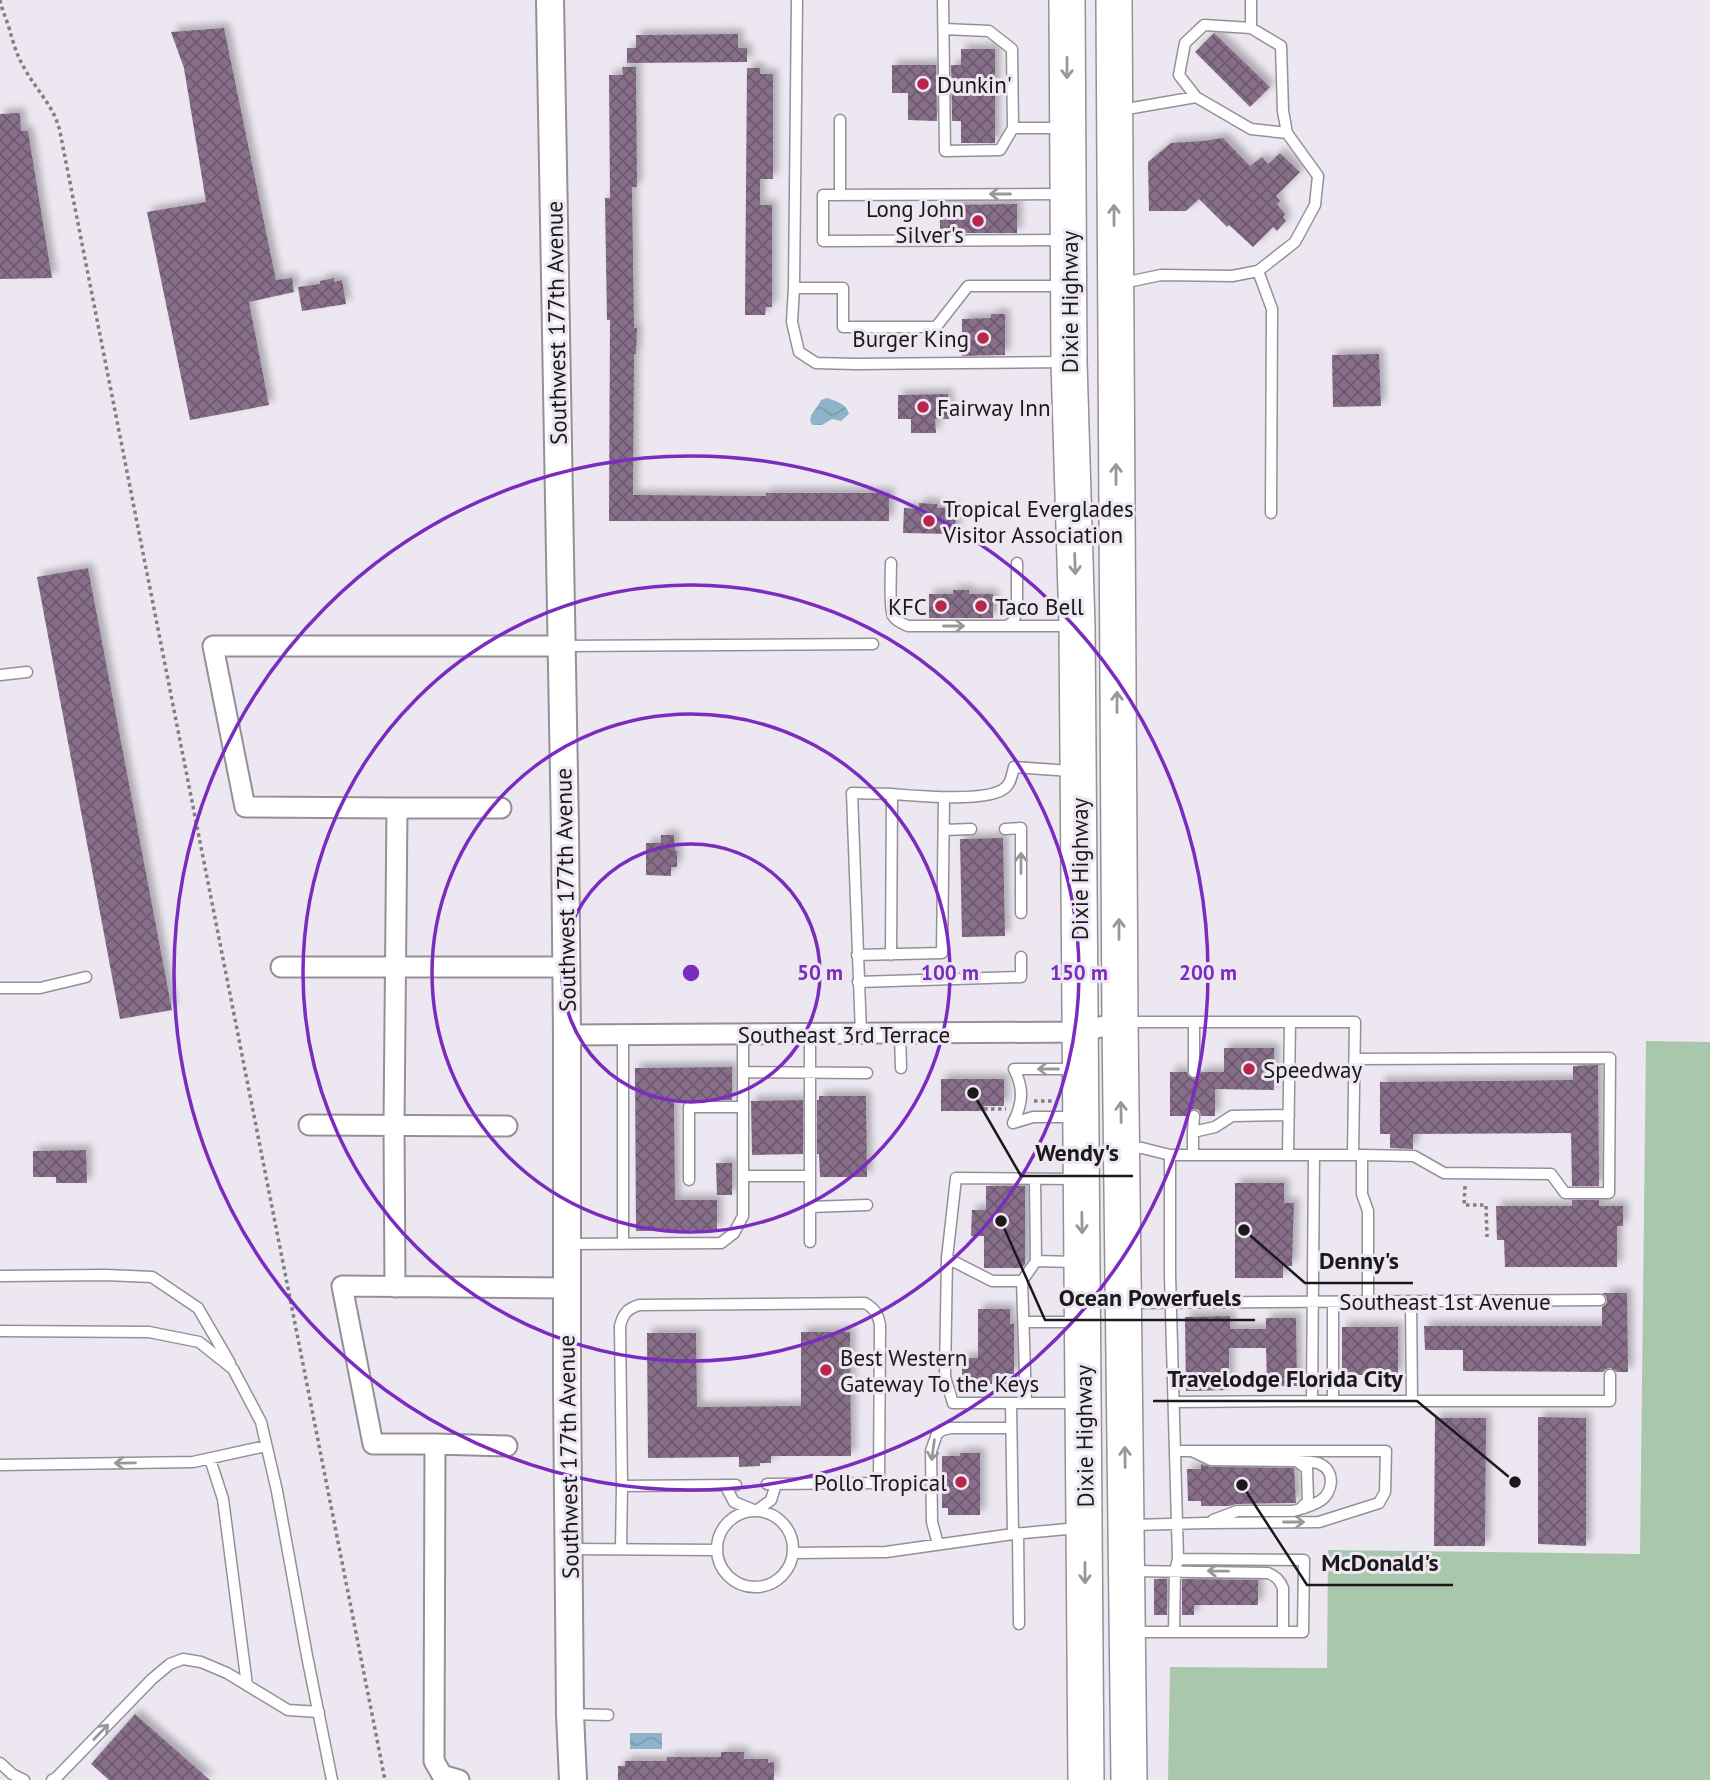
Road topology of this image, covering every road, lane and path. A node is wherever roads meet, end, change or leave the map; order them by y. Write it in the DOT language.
graph roads {
  1 [pos="0,0"];
  2 [pos="551,0"];
  3 [pos="797,0"];
  4 [pos="943,0"];
  5 [pos="1067,0"];
  6 [pos="1114,0"];
  7 [pos="1251,0"];
  8 [pos="1251,28"];
  9 [pos="944,29"];
  10 [pos="1196,97"];
  11 [pos="1114,111"];
  12 [pos="840,120"];
  13 [pos="1013,128"];
  14 [pos="1068,128"];
  15 [pos="1287,133"];
  16 [pos="1068,194"];
  17 [pos="840,195"];
  18 [pos="1069,240"];
  19 [pos="1258,271"];
  20 [pos="1115,284"];
  21 [pos="1069,286"];
  22 [pos="794,288"];
  23 [pos="1069,362"];
  24 [pos="1271,513"];
  25 [pos="891,563"];
  26 [pos="1017,564"];
  27 [pos="1007,626"];
  28 [pos="1077,626"];
  29 [pos="873,644"];
  30 [pos="561,646"];
  31 [pos="27,672"];
  32 [pos="0,675"];
  33 [pos="1079,771"];
  34 [pos="892,794"];
  35 [pos="944,798"];
  36 [pos="397,808"];
  37 [pos="501,808"];
  38 [pos="971,829"];
  39 [pos="1005,829"];
  40 [pos="944,830"];
  41 [pos="1021,913"];
  42 [pos="891,954"];
  43 [pos="857,955"];
  44 [pos="1021,957"];
  45 [pos="395,966"];
  46 [pos="281,967"];
  47 [pos="566,967"];
  48 [pos="86,977"];
  49 [pos="858,982"];
  50 [pos="0,988"];
  51 [pos="1120,1022"];
  52 [pos="1194,1022"];
  53 [pos="1290,1022"];
  54 [pos="1081,1032"];
  55 [pos="743,1034"];
  56 [pos="810,1034"];
  57 [pos="861,1034"];
  58 [pos="900,1034"];
  59 [pos="567,1035"];
  60 [pos="623,1035"];
  61 [pos="1355,1059"];
  62 [pos="901,1068"];
  63 [pos="1081,1069"];
  64 [pos="743,1072"];
  65 [pos="1194,1072"];
  66 [pos="810,1073"];
  67 [pos="867,1073"];
  68 [pos="1007,1101"];
  69 [pos="1027,1101"];
  70 [pos="743,1107"];
  71 [pos="984,1109"];
  72 [pos="1069,1109"];
  73 [pos="1289,1115"];
  74 [pos="1194,1116"];
  75 [pos="309,1125"];
  76 [pos="394,1126"];
  77 [pos="507,1126"];
  78 [pos="1192,1132"];
  79 [pos="1122,1147"];
  80 [pos="1170,1154"];
  81 [pos="1193,1154"];
  82 [pos="1288,1155"];
  83 [pos="1314,1155"];
  84 [pos="1358,1155"];
  85 [pos="1466,1173"];
  86 [pos="743,1176"];
  87 [pos="810,1176"];
  88 [pos="1035,1179"];
  89 [pos="1082,1179"];
  90 [pos="689,1180"];
  91 [pos="867,1205"];
  92 [pos="810,1207"];
  93 [pos="1487,1237"];
  94 [pos="810,1242"];
  95 [pos="623,1243"];
  96 [pos="566,1244"];
  97 [pos="947,1258"];
  98 [pos="1037,1261"];
  99 [pos="1083,1262"];
  100 [pos="0,1276"];
  101 [pos="1022,1281"];
  102 [pos="395,1287"];
  103 [pos="566,1288"];
  104 [pos="1600,1300"];
  105 [pos="1410,1301"];
  106 [pos="1313,1302"];
  107 [pos="1333,1302"];
  108 [pos="1368,1302"];
  109 [pos="1123,1303"];
  110 [pos="1171,1303"];
  111 [pos="1024,1322"];
  112 [pos="1083,1322"];
  113 [pos="0,1331"];
  114 [pos="233,1369"];
  115 [pos="1610,1375"];
  116 [pos="1312,1401"];
  117 [pos="1333,1401"];
  118 [pos="1412,1401"];
  119 [pos="1174,1402"];
  120 [pos="1011,1403"];
  121 [pos="1026,1403"];
  122 [pos="1084,1403"];
  123 [pos="1011,1428"];
  124 [pos="435,1444"];
  125 [pos="267,1446"];
  126 [pos="507,1446"];
  127 [pos="1192,1450"];
  128 [pos="1176,1451"];
  129 [pos="209,1459"];
  130 [pos="1297,1461"];
  131 [pos="0,1465"];
  132 [pos="622,1486"];
  133 [pos="1300,1509"];
  134 [pos="756,1511"];
  135 [pos="1176,1523"];
  136 [pos="1206,1523"];
  137 [pos="1106,1527"];
  138 [pos="1015,1533"];
  139 [pos="938,1544"];
  140 [pos="621,1548"];
  141 [pos="569,1549"];
  142 [pos="717,1550"];
  143 [pos="793,1553"];
  144 [pos="1178,1559"];
  145 [pos="1127,1570"];
  146 [pos="1175,1571"];
  147 [pos="1019,1624"];
  148 [pos="1128,1632"];
  149 [pos="1174,1632"];
  150 [pos="1283,1632"];
  151 [pos="247,1685"];
  152 [pos="318,1712"];
  153 [pos="570,1714"];
  154 [pos="608,1715"];
  155 [pos="0,1763"];
  156 [pos="24,1780"];
  157 [pos="52,1780"];
  158 [pos="332,1780"];
  159 [pos="385,1780"];
  160 [pos="458,1780"];
  161 [pos="573,1780"];
  162 [pos="1086,1780"];
  163 [pos="1129,1780"];
  1 -- 159 [label="path"];
  2 -- 30 [label="main road, Southwest 177th Avenue"];
  3 -- 22 [label="lane"];
  4 -- 9 [label="lane"];
  5 -- 14 [label="highway, Dixie Highway, one-way"];
  6 -- 11 [label="highway, Dixie Highway"];
  7 -- 8 [label="lane"];
  8 -- 10 [label="lane"];
  8 -- 15 [label="lane"];
  9 -- 13 [label="lane"];
  9 -- 13 [label="lane"];
  10 -- 11 [label="lane"];
  10 -- 15 [label="lane"];
  20 -- 11 [label="highway, Dixie Highway, one-way"];
  12 -- 17 [label="lane"];
  13 -- 14 [label="lane"];
  14 -- 16 [label="highway, Dixie Highway"];
  15 -- 19 [label="lane"];
  16 -- 17 [label="lane, one-way"];
  16 -- 18 [label="highway, Dixie Highway"];
  17 -- 18 [label="lane"];
  18 -- 21 [label="highway, Dixie Highway"];
  19 -- 20 [label="lane"];
  19 -- 24 [label="lane"];
  51 -- 20 [label="highway, Dixie Highway, one-way"];
  21 -- 22 [label="lane"];
  21 -- 23 [label="highway, Dixie Highway"];
  22 -- 23 [label="lane"];
  23 -- 28 [label="highway, Dixie Highway, one-way"];
  25 -- 27 [label="lane, one-way"];
  26 -- 27 [label="lane"];
  27 -- 28 [label="lane"];
  28 -- 33 [label="highway, Dixie Highway"];
  29 -- 30 [label="lane"];
  30 -- 36 [label="street"];
  30 -- 47 [label="main road, Southwest 177th Avenue"];
  31 -- 32 [label="lane"];
  33 -- 35 [label="lane"];
  33 -- 54 [label="highway, Dixie Highway"];
  34 -- 35 [label="lane"];
  34 -- 42 [label="lane"];
  34 -- 43 [label="lane"];
  35 -- 40 [label="lane"];
  36 -- 37 [label="street"];
  36 -- 45 [label="street"];
  38 -- 40 [label="lane"];
  41 -- 39 [label="lane, one-way"];
  40 -- 42 [label="lane"];
  42 -- 43 [label="lane"];
  43 -- 49 [label="lane"];
  44 -- 49 [label="lane"];
  45 -- 46 [label="street"];
  45 -- 47 [label="street"];
  45 -- 76 [label="street"];
  47 -- 59 [label="main road, Southwest 177th Avenue"];
  48 -- 50 [label="lane"];
  49 -- 57 [label="lane"];
  51 -- 52 [label="lane"];
  51 -- 54 [label="street, Southeast 3rd Terrace"];
  79 -- 51 [label="highway, Dixie Highway, one-way"];
  52 -- 53 [label="lane"];
  52 -- 65 [label="lane"];
  53 -- 61 [label="lane"];
  53 -- 73 [label="lane"];
  54 -- 58 [label="street, Southeast 3rd Terrace"];
  54 -- 63 [label="highway, Dixie Highway"];
  55 -- 56 [label="street, Southeast 3rd Terrace"];
  55 -- 60 [label="street, Southeast 3rd Terrace"];
  55 -- 64 [label="lane"];
  56 -- 57 [label="street, Southeast 3rd Terrace"];
  56 -- 66 [label="lane"];
  57 -- 58 [label="street, Southeast 3rd Terrace"];
  58 -- 62 [label="lane"];
  59 -- 60 [label="street, Southeast 3rd Terrace"];
  59 -- 96 [label="main road, Southwest 177th Avenue"];
  60 -- 95 [label="lane"];
  61 -- 84 [label="lane"];
  61 -- 85 [label="lane"];
  63 -- 72 [label="highway, Dixie Highway"];
  63 -- 72 [label="lane, one-way"];
  64 -- 66 [label="lane"];
  64 -- 70 [label="lane"];
  66 -- 67 [label="lane"];
  66 -- 87 [label="lane"];
  68 -- 71 [label="path"];
  69 -- 72 [label="path"];
  70 -- 86 [label="lane"];
  70 -- 90 [label="lane"];
  72 -- 89 [label="highway, Dixie Highway"];
  73 -- 78 [label="lane"];
  73 -- 82 [label="lane"];
  74 -- 78 [label="lane"];
  75 -- 76 [label="street"];
  76 -- 77 [label="street"];
  76 -- 102 [label="street"];
  78 -- 81 [label="lane"];
  79 -- 80 [label="lane"];
  79 -- 109 [label="highway, Dixie Highway"];
  80 -- 81 [label="lane"];
  80 -- 110 [label="lane"];
  81 -- 82 [label="lane"];
  82 -- 83 [label="lane"];
  83 -- 84 [label="lane"];
  83 -- 106 [label="lane"];
  84 -- 85 [label="lane"];
  84 -- 108 [label="lane"];
  85 -- 93 [label="path"];
  86 -- 87 [label="lane"];
  86 -- 95 [label="lane"];
  87 -- 92 [label="lane"];
  88 -- 89 [label="lane"];
  88 -- 97 [label="lane"];
  88 -- 98 [label="lane"];
  89 -- 99 [label="highway, Dixie Highway, one-way"];
  91 -- 92 [label="lane"];
  92 -- 94 [label="lane"];
  95 -- 96 [label="lane"];
  96 -- 103 [label="main road, Southwest 177th Avenue"];
  97 -- 101 [label="lane"];
  97 -- 120 [label="lane"];
  98 -- 99 [label="lane"];
  98 -- 101 [label="lane"];
  99 -- 112 [label="highway, Dixie Highway"];
  100 -- 114 [label="lane"];
  101 -- 111 [label="lane"];
  102 -- 103 [label="street"];
  102 -- 124 [label="street"];
  103 -- 141 [label="main road, Southwest 177th Avenue"];
  104 -- 105 [label="lane, Southeast 1st Avenue"];
  105 -- 108 [label="lane, Southeast 1st Avenue"];
  105 -- 118 [label="lane"];
  106 -- 107 [label="lane, Southeast 1st Avenue"];
  106 -- 110 [label="lane, Southeast 1st Avenue"];
  106 -- 116 [label="lane"];
  107 -- 108 [label="lane, Southeast 1st Avenue"];
  107 -- 117 [label="lane"];
  109 -- 110 [label="lane, Southeast 1st Avenue"];
  137 -- 109 [label="highway, Dixie Highway, one-way"];
  110 -- 119 [label="lane"];
  111 -- 112 [label="lane"];
  111 -- 121 [label="lane"];
  112 -- 122 [label="highway, Dixie Highway"];
  113 -- 114 [label="lane"];
  114 -- 125 [label="lane"];
  115 -- 118 [label="lane"];
  116 -- 117 [label="lane"];
  116 -- 119 [label="lane"];
  117 -- 118 [label="lane"];
  119 -- 128 [label="lane"];
  120 -- 121 [label="lane"];
  120 -- 123 [label="lane"];
  121 -- 122 [label="lane"];
  122 -- 137 [label="highway, Dixie Highway"];
  123 -- 138 [label="lane"];
  123 -- 139 [label="lane, one-way"];
  124 -- 126 [label="street"];
  124 -- 160 [label="street"];
  125 -- 129 [label="lane"];
  125 -- 152 [label="lane"];
  127 -- 128 [label="lane"];
  127 -- 130 [label="lane"];
  136 -- 127 [label="lane, one-way"];
  128 -- 135 [label="lane"];
  129 -- 131 [label="lane, one-way"];
  129 -- 151 [label="lane"];
  130 -- 133 [label="lane"];
  130 -- 133 [label="lane"];
  132 -- 134 [label="lane"];
  132 -- 134 [label="lane"];
  132 -- 140 [label="lane"];
  133 -- 136 [label="lane"];
  134 -- 142 [label="lane"];
  134 -- 143 [label="lane"];
  135 -- 136 [label="lane"];
  135 -- 137 [label="lane"];
  135 -- 144 [label="lane"];
  137 -- 138 [label="lane"];
  137 -- 145 [label="highway, Dixie Highway"];
  137 -- 162 [label="highway, Dixie Highway, one-way"];
  138 -- 139 [label="lane"];
  138 -- 147 [label="lane"];
  139 -- 143 [label="lane"];
  140 -- 141 [label="lane"];
  140 -- 142 [label="lane"];
  141 -- 153 [label="main road, Southwest 177th Avenue"];
  142 -- 143 [label="lane"];
  144 -- 146 [label="lane"];
  144 -- 150 [label="lane"];
  145 -- 146 [label="lane"];
  145 -- 148 [label="highway, Dixie Highway"];
  146 -- 149 [label="lane"];
  150 -- 146 [label="lane, one-way"];
  148 -- 149 [label="lane"];
  148 -- 163 [label="highway, Dixie Highway"];
  149 -- 150 [label="lane"];
  151 -- 152 [label="lane"];
  157 -- 151 [label="lane, one-way"];
  152 -- 158 [label="lane"];
  153 -- 154 [label="lane"];
  153 -- 161 [label="main road, Southwest 177th Avenue"];
  155 -- 156 [label="lane"];
}
